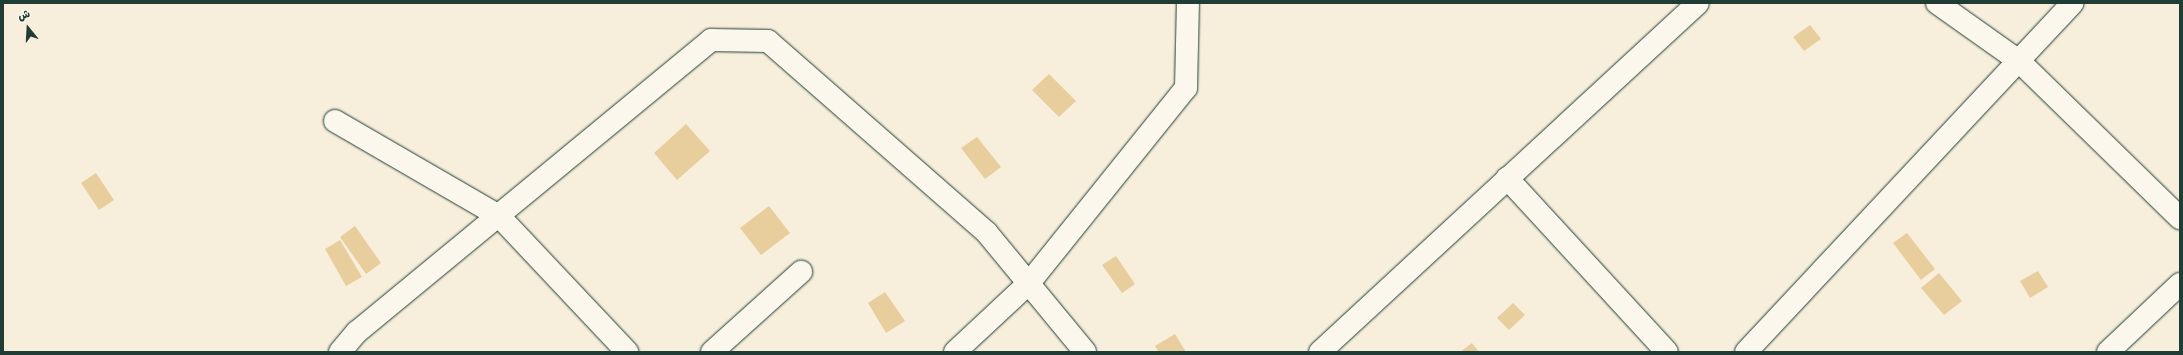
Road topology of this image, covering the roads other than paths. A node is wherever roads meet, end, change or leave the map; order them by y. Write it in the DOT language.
graph roads {
  1 [pos="1188,3"];
  2 [pos="1698,3"];
  3 [pos="1938,3"];
  4 [pos="2073,3"];
  5 [pos="2019,61"];
  6 [pos="335,121"];
  7 [pos="1507,178"];
  8 [pos="499,216"];
  9 [pos="2180,218"];
  10 [pos="800,272"];
  11 [pos="1029,284"];
  12 [pos="2180,284"];
  13 [pos="340,352"];
  14 [pos="627,352"];
  15 [pos="712,352"];
  16 [pos="955,352"];
  17 [pos="1085,352"];
  18 [pos="1320,352"];
  19 [pos="1667,352"];
  20 [pos="1746,352"];
  21 [pos="2108,352"];
  1 -- 11 [label="street"];
  2 -- 7 [label="street"];
  3 -- 5 [label="street"];
  4 -- 5 [label="street"];
  5 -- 9 [label="street"];
  5 -- 20 [label="street"];
  6 -- 8 [label="street"];
  7 -- 18 [label="street"];
  7 -- 19 [label="street"];
  8 -- 11 [label="street"];
  8 -- 13 [label="street"];
  8 -- 14 [label="street"];
  10 -- 15 [label="street"];
  11 -- 16 [label="street"];
  11 -- 17 [label="street"];
  12 -- 21 [label="street"];
}
